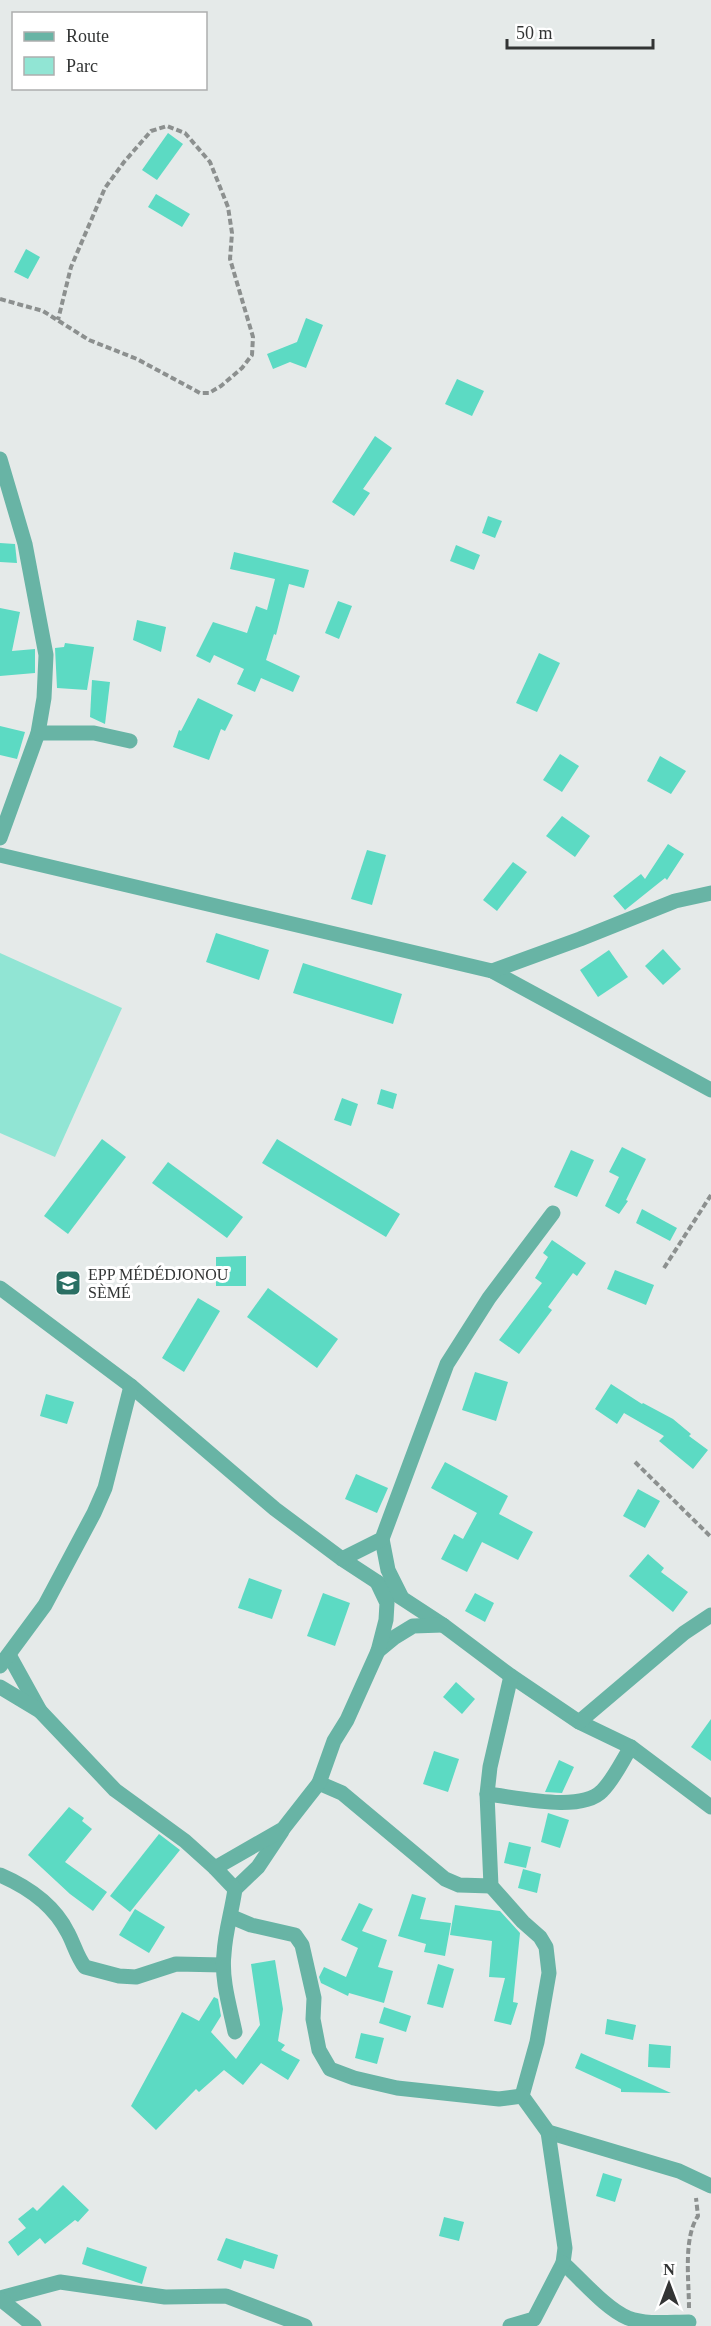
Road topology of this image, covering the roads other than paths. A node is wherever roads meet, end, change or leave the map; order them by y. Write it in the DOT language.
graph roads {
  1 [pos="0,459"];
  2 [pos="38,733"];
  3 [pos="130,741"];
  4 [pos="0,838"];
  5 [pos="0,855"];
  6 [pos="711,893"];
  7 [pos="492,971"];
  8 [pos="711,1090"];
  9 [pos="553,1213"];
  10 [pos="0,1288"];
  11 [pos="131,1386"];
  12 [pos="382,1539"];
  13 [pos="342,1558"];
  14 [pos="377,1582"];
  15 [pos="402,1598"];
  16 [pos="711,1616"];
  17 [pos="443,1625"];
  18 [pos="378,1651"];
  19 [pos="5,1661"];
  20 [pos="512,1676"];
  21 [pos="0,1687"];
  22 [pos="40,1711"];
  23 [pos="579,1722"];
  24 [pos="631,1747"];
  25 [pos="319,1782"];
  26 [pos="487,1794"];
  27 [pos="711,1807"];
  28 [pos="283,1829"];
  29 [pos="215,1868"];
  30 [pos="0,1875"];
  31 [pos="491,1887"];
  32 [pos="235,1889"];
  33 [pos="232,1917"];
  34 [pos="223,1965"];
  35 [pos="235,2032"];
  36 [pos="522,2096"];
  37 [pos="548,2132"];
  38 [pos="711,2186"];
  39 [pos="562,2263"];
  40 [pos="0,2299"];
  41 [pos="689,2322"];
  42 [pos="535,2323"];
  43 [pos="34,2326"];
  44 [pos="305,2326"];
  45 [pos="510,2326"];
  1 -- 2 [label="street"];
  2 -- 3 [label="street"];
  2 -- 4 [label="street"];
  5 -- 7 [label="street"];
  6 -- 7 [label="street"];
  7 -- 8 [label="street"];
  9 -- 12 [label="street"];
  10 -- 11 [label="street"];
  11 -- 13 [label="street"];
  11 -- 19 [label="street"];
  12 -- 13 [label="street"];
  12 -- 15 [label="street"];
  13 -- 14 [label="street"];
  14 -- 15 [label="street"];
  14 -- 18 [label="street"];
  15 -- 17 [label="street"];
  16 -- 23 [label="street"];
  17 -- 18 [label="street"];
  17 -- 20 [label="street"];
  18 -- 25 [label="street"];
  19 -- 22 [label="street"];
  20 -- 23 [label="street"];
  20 -- 26 [label="street"];
  21 -- 22 [label="street"];
  22 -- 29 [label="street"];
  23 -- 24 [label="street"];
  24 -- 26 [label="street"];
  24 -- 27 [label="street"];
  25 -- 28 [label="street"];
  25 -- 31 [label="street"];
  26 -- 31 [label="street"];
  28 -- 29 [label="street"];
  28 -- 32 [label="street"];
  29 -- 32 [label="street"];
  30 -- 34 [label="street"];
  31 -- 36 [label="street"];
  32 -- 33 [label="street"];
  33 -- 34 [label="street"];
  33 -- 36 [label="street"];
  34 -- 35 [label="street"];
  36 -- 37 [label="street"];
  37 -- 38 [label="street"];
  37 -- 39 [label="street"];
  39 -- 41 [label="street"];
  39 -- 42 [label="street"];
  40 -- 43 [label="street"];
  40 -- 44 [label="street"];
  42 -- 45 [label="street"];
}
